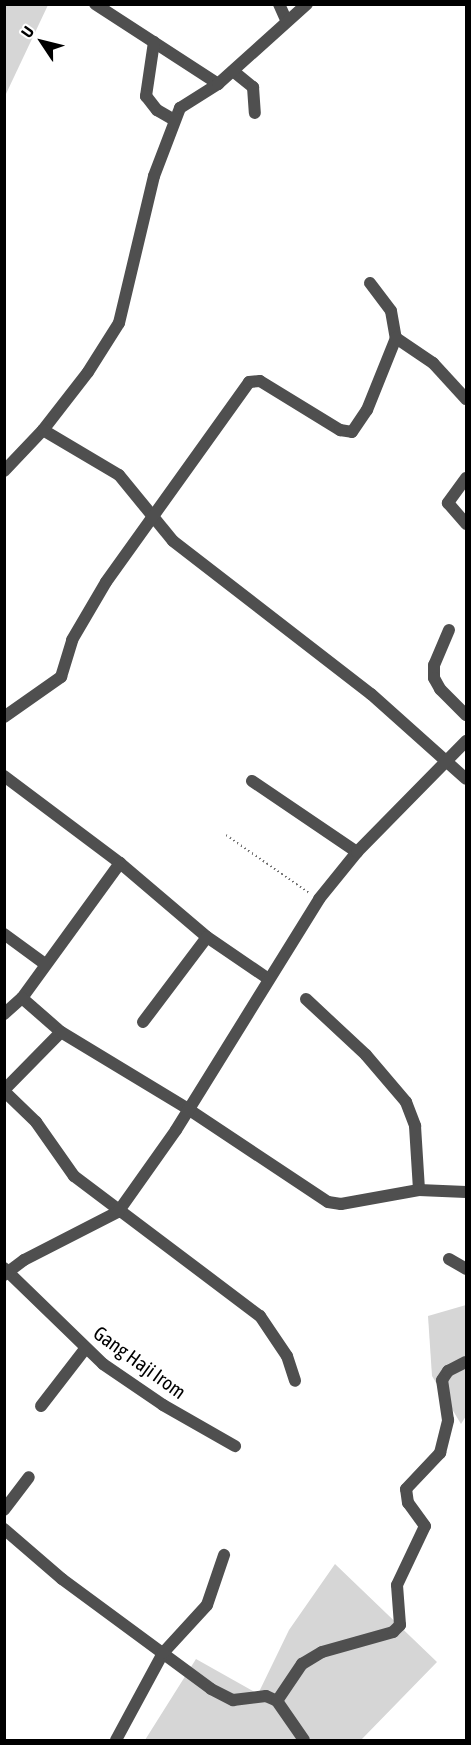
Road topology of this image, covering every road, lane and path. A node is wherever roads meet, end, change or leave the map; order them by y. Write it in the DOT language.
graph roads {
  1 [pos="95,4"];
  2 [pos="279,4"];
  3 [pos="307,4"];
  4 [pos="286,20"];
  5 [pos="154,42"];
  6 [pos="233,71"];
  7 [pos="218,84"];
  8 [pos="255,113"];
  9 [pos="174,120"];
  10 [pos="370,283"];
  11 [pos="396,338"];
  12 [pos="466,399"];
  13 [pos="43,430"];
  14 [pos="4,471"];
  15 [pos="466,478"];
  16 [pos="150,517"];
  17 [pos="466,524"];
  18 [pos="448,630"];
  19 [pos="466,715"];
  20 [pos="4,717"];
  21 [pos="466,741"];
  22 [pos="447,762"];
  23 [pos="4,776"];
  24 [pos="466,779"];
  25 [pos="252,781"];
  26 [pos="226,835"];
  27 [pos="357,852"];
  28 [pos="120,863"];
  29 [pos="319,899"];
  30 [pos="4,934"];
  31 [pos="207,937"];
  32 [pos="45,964"];
  33 [pos="267,978"];
  34 [pos="22,998"];
  35 [pos="306,999"];
  36 [pos="4,1014"];
  37 [pos="143,1022"];
  38 [pos="61,1032"];
  39 [pos="4,1090"];
  40 [pos="188,1109"];
  41 [pos="419,1190"];
  42 [pos="466,1191"];
  43 [pos="118,1212"];
  44 [pos="448,1258"];
  45 [pos="466,1269"];
  46 [pos="6,1271"];
  47 [pos="85,1349"];
  48 [pos="466,1362"];
  49 [pos="295,1381"];
  50 [pos="41,1406"];
  51 [pos="235,1446"];
  52 [pos="29,1477"];
  53 [pos="4,1510"];
  54 [pos="4,1529"];
  55 [pos="224,1555"];
  56 [pos="163,1653"];
  57 [pos="277,1701"];
  58 [pos="116,1740"];
  59 [pos="304,1740"];
  1 -- 5 [label="street"];
  2 -- 4 [label="street"];
  3 -- 4 [label="street"];
  4 -- 6 [label="street"];
  5 -- 7 [label="street"];
  5 -- 9 [label="street"];
  6 -- 7 [label="street"];
  6 -- 8 [label="street"];
  7 -- 9 [label="street"];
  9 -- 13 [label="street"];
  10 -- 11 [label="street"];
  11 -- 12 [label="street"];
  11 -- 16 [label="street"];
  13 -- 14 [label="street"];
  13 -- 16 [label="street"];
  15 -- 17 [label="street"];
  16 -- 20 [label="street"];
  16 -- 22 [label="street"];
  18 -- 19 [label="street"];
  21 -- 22 [label="street"];
  22 -- 24 [label="street"];
  22 -- 27 [label="street"];
  23 -- 28 [label="street"];
  25 -- 27 [label="street"];
  26 -- 29 [label="path"];
  27 -- 29 [label="street"];
  28 -- 31 [label="street"];
  28 -- 32 [label="street"];
  29 -- 33 [label="street"];
  30 -- 32 [label="street"];
  31 -- 33 [label="street"];
  31 -- 37 [label="street"];
  32 -- 34 [label="street"];
  33 -- 40 [label="street"];
  34 -- 36 [label="street"];
  34 -- 38 [label="street"];
  35 -- 41 [label="street"];
  38 -- 39 [label="street"];
  38 -- 40 [label="street"];
  39 -- 43 [label="street"];
  40 -- 41 [label="street"];
  40 -- 43 [label="street"];
  41 -- 42 [label="street"];
  43 -- 46 [label="street"];
  43 -- 49 [label="street"];
  44 -- 45 [label="street"];
  46 -- 47 [label="street, Gang Haji Irom"];
  47 -- 50 [label="street"];
  47 -- 51 [label="street, Gang Haji Irom"];
  48 -- 57 [label="street"];
  52 -- 53 [label="street"];
  54 -- 56 [label="street"];
  55 -- 56 [label="street"];
  56 -- 57 [label="street"];
  56 -- 58 [label="street"];
  57 -- 59 [label="street"];
}
